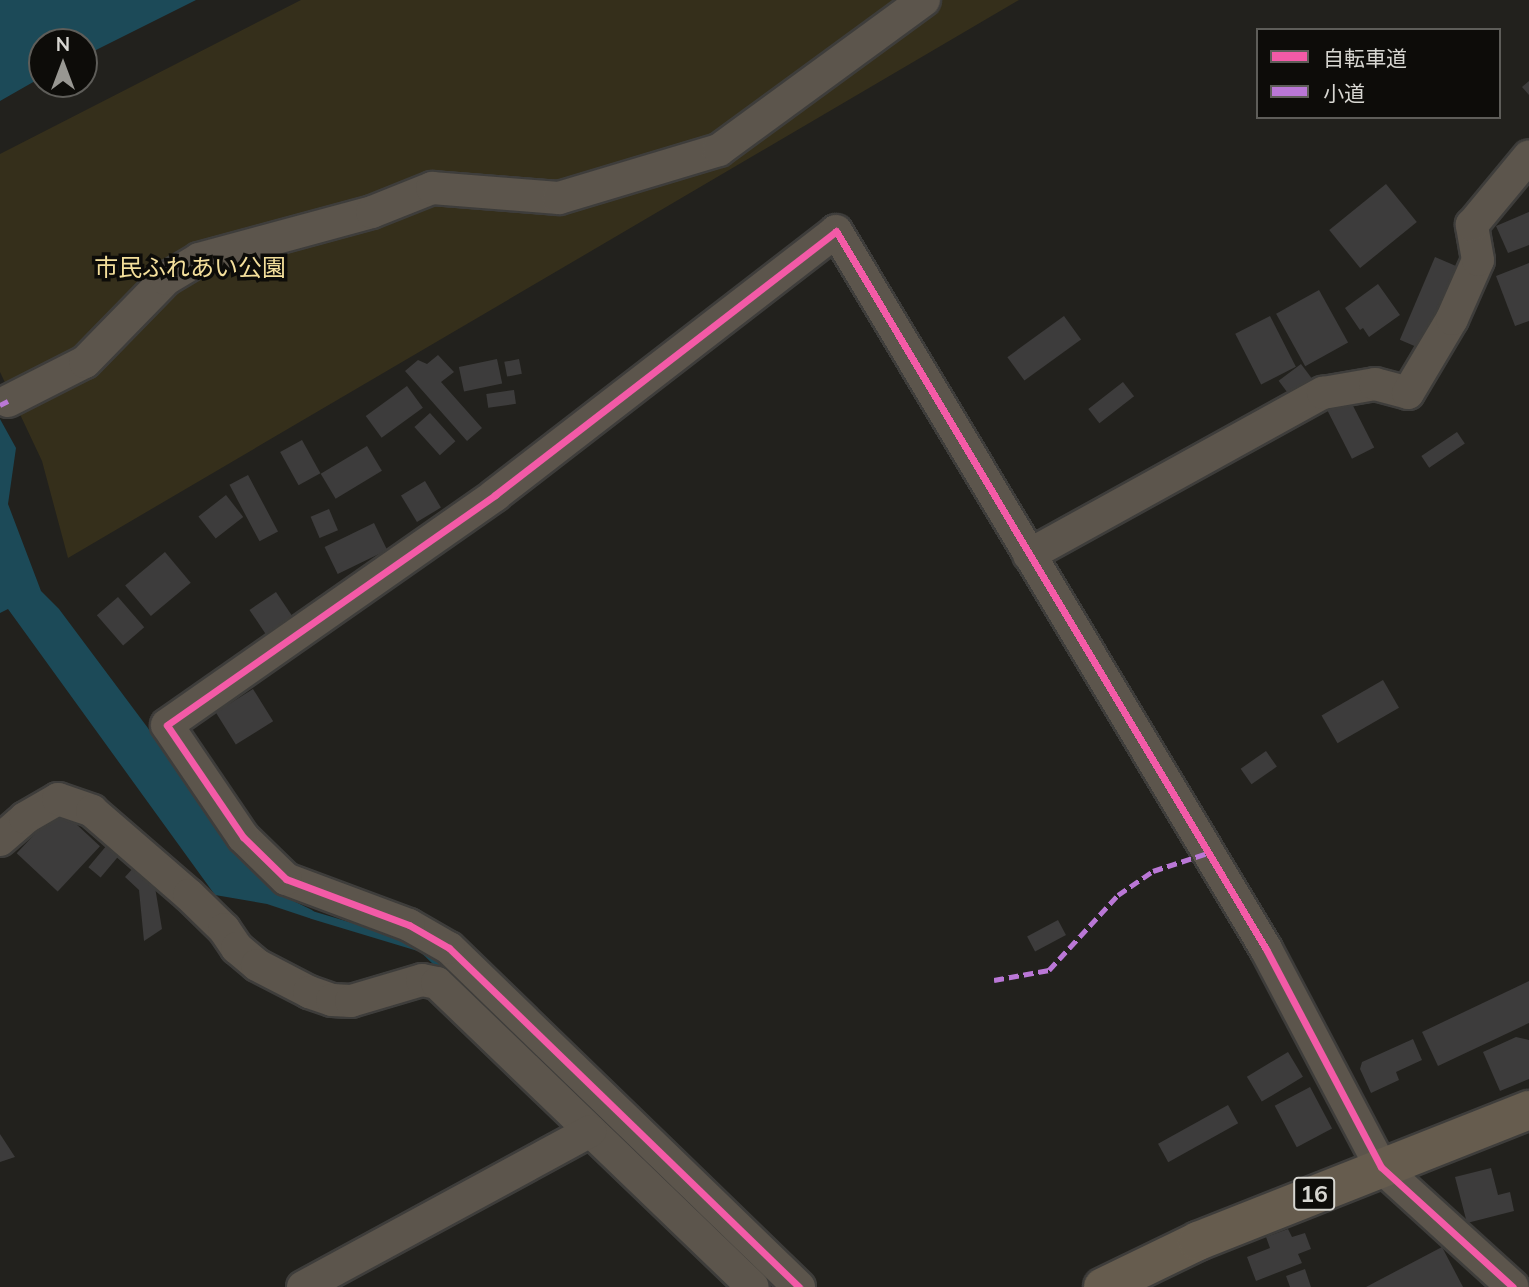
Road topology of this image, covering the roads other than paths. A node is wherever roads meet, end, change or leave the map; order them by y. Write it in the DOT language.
graph roads {
  1 [pos="924,0"];
  2 [pos="1529,156"];
  3 [pos="8,401"];
  4 [pos="1029,555"];
  5 [pos="0,840"];
  6 [pos="1529,1110"];
  7 [pos="590,1131"];
  8 [pos="1381,1167"];
  9 [pos="303,1287"];
  10 [pos="753,1287"];
  11 [pos="799,1287"];
  12 [pos="1103,1287"];
  13 [pos="1513,1287"];
  1 -- 3 [label="street"];
  2 -- 4 [label="street"];
  4 -- 8 [label="street"];
  4 -- 11 [label="street"];
  5 -- 7 [label="street"];
  6 -- 8 [label="highway, 16"];
  7 -- 9 [label="street"];
  7 -- 10 [label="street"];
  8 -- 12 [label="highway, 16"];
  8 -- 13 [label="street"];
}
